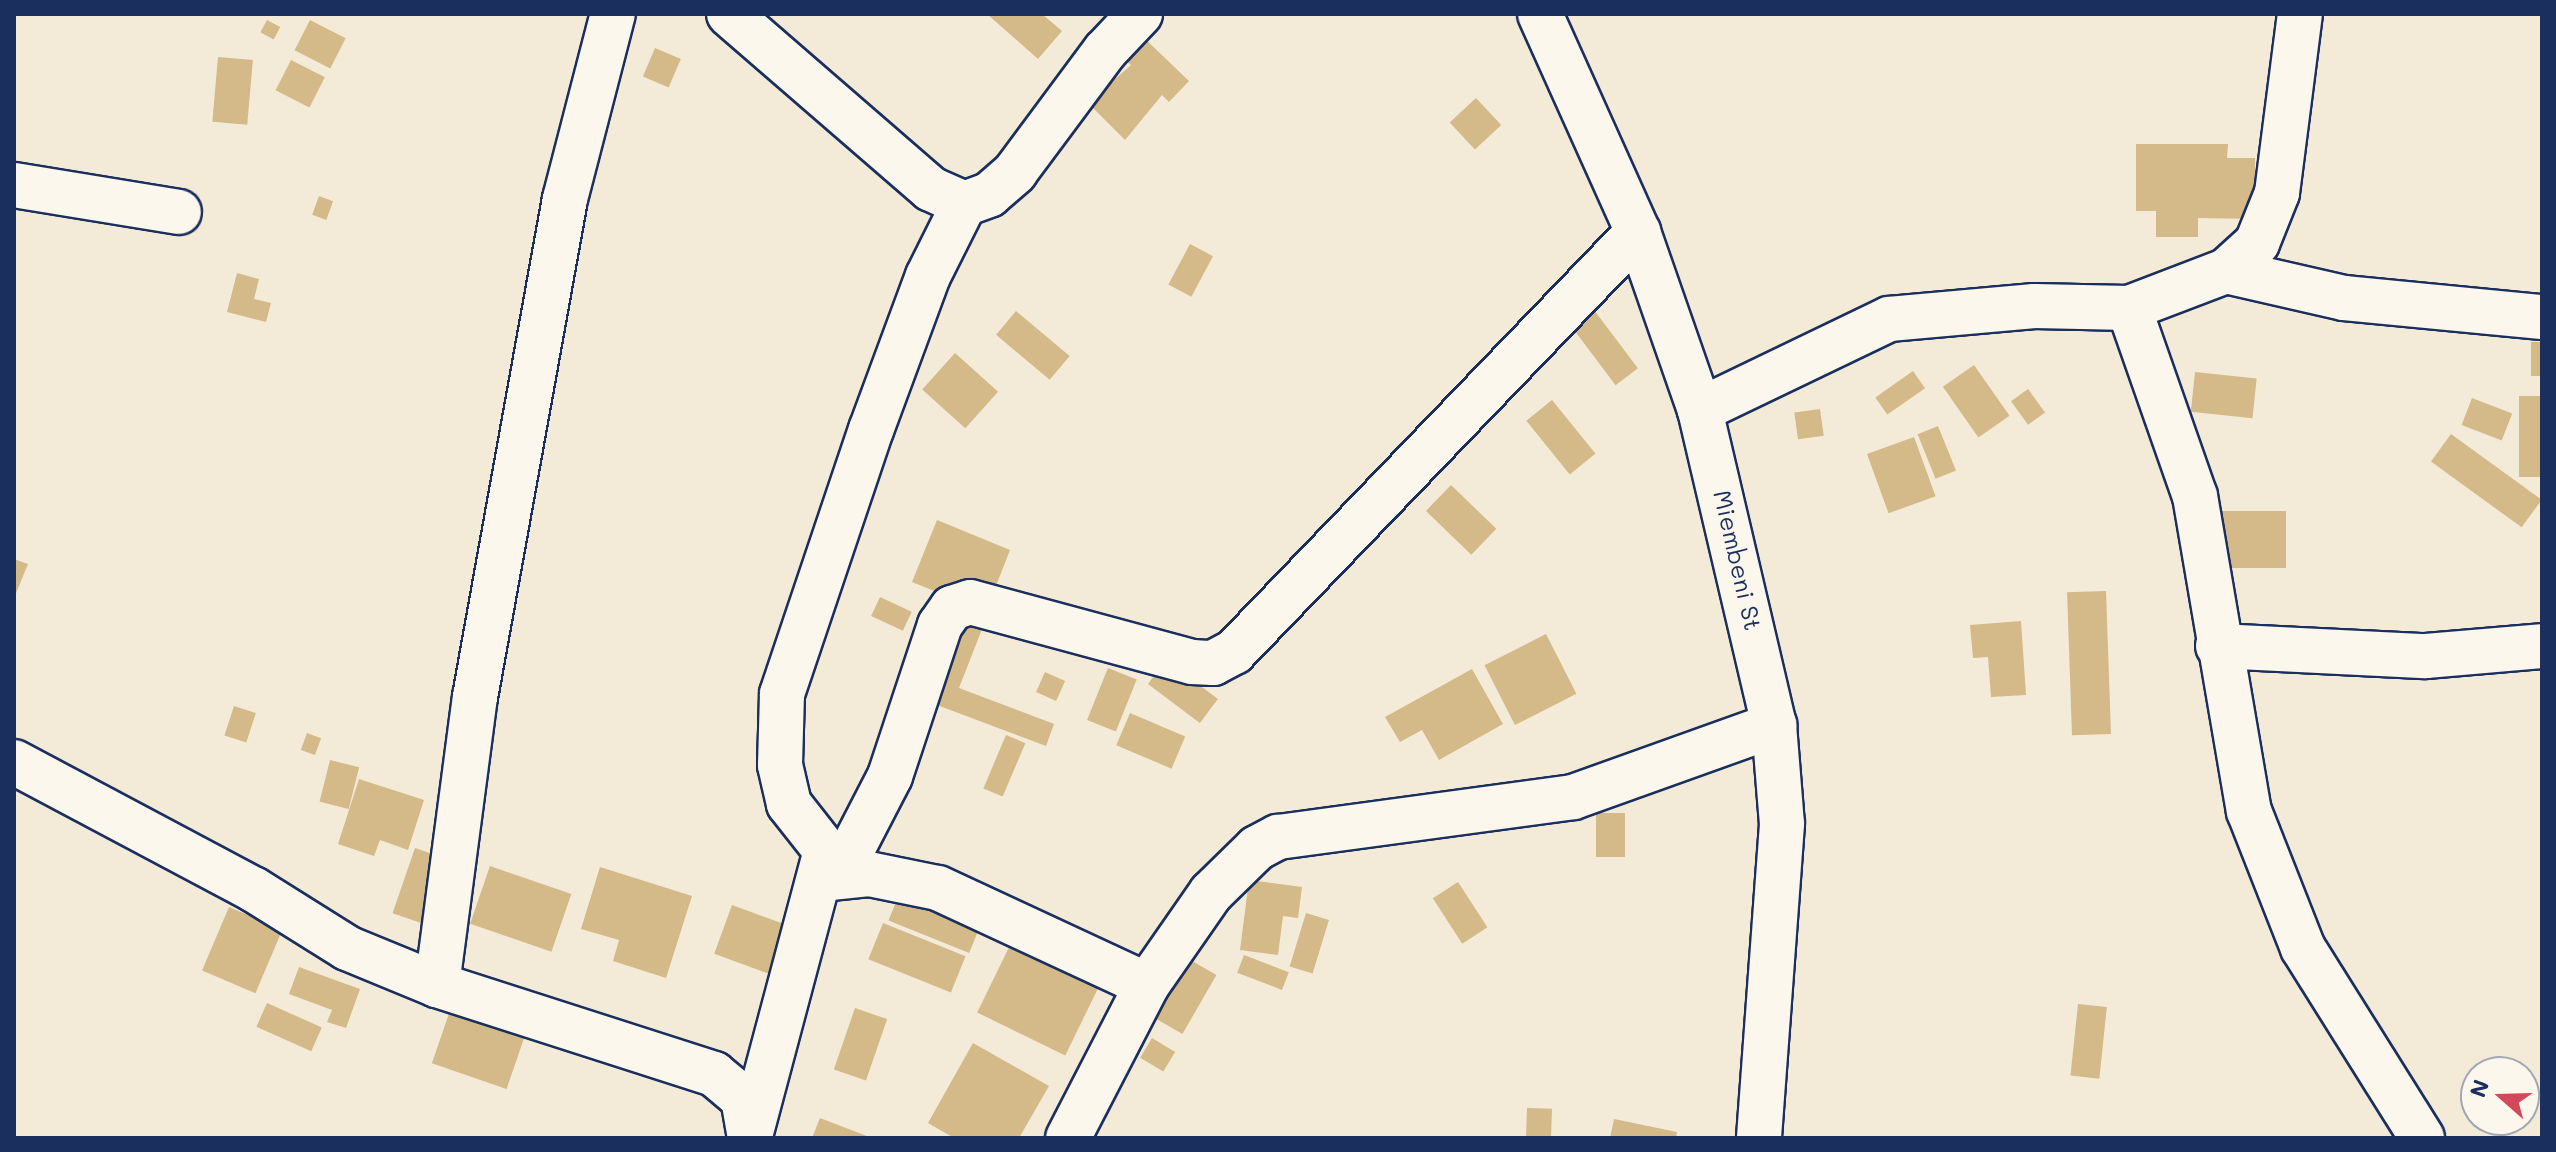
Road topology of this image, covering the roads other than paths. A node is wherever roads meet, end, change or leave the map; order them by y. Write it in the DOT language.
graph roads {
  1 [pos="613,14"];
  2 [pos="729,14"];
  3 [pos="1140,14"];
  4 [pos="1540,14"];
  5 [pos="2300,14"];
  6 [pos="14,185"];
  7 [pos="964,204"];
  8 [pos="179,212"];
  9 [pos="1638,232"];
  10 [pos="2226,271"];
  11 [pos="2129,308"];
  12 [pos="2542,317"];
  13 [pos="1700,410"];
  14 [pos="2218,646"];
  15 [pos="2542,646"];
  16 [pos="1774,725"];
  17 [pos="16,767"];
  18 [pos="830,876"];
  19 [pos="437,985"];
  20 [pos="1147,985"];
  21 [pos="750,1137"];
  22 [pos="1068,1138"];
  23 [pos="1759,1138"];
  24 [pos="2422,1138"];
  1 -- 19 [label="street"];
  2 -- 7 [label="street"];
  3 -- 7 [label="street"];
  4 -- 9 [label="street, Miembeni St"];
  5 -- 10 [label="street"];
  6 -- 8 [label="street"];
  7 -- 18 [label="street"];
  9 -- 13 [label="street, Miembeni St"];
  9 -- 18 [label="street"];
  10 -- 11 [label="street"];
  10 -- 12 [label="street"];
  11 -- 13 [label="street"];
  11 -- 14 [label="street"];
  13 -- 16 [label="street, Miembeni St"];
  14 -- 15 [label="street"];
  14 -- 24 [label="street"];
  16 -- 20 [label="street"];
  16 -- 23 [label="street, Miembeni St"];
  17 -- 19 [label="street"];
  18 -- 20 [label="street"];
  18 -- 21 [label="street"];
  19 -- 21 [label="street"];
  20 -- 22 [label="street"];
}
